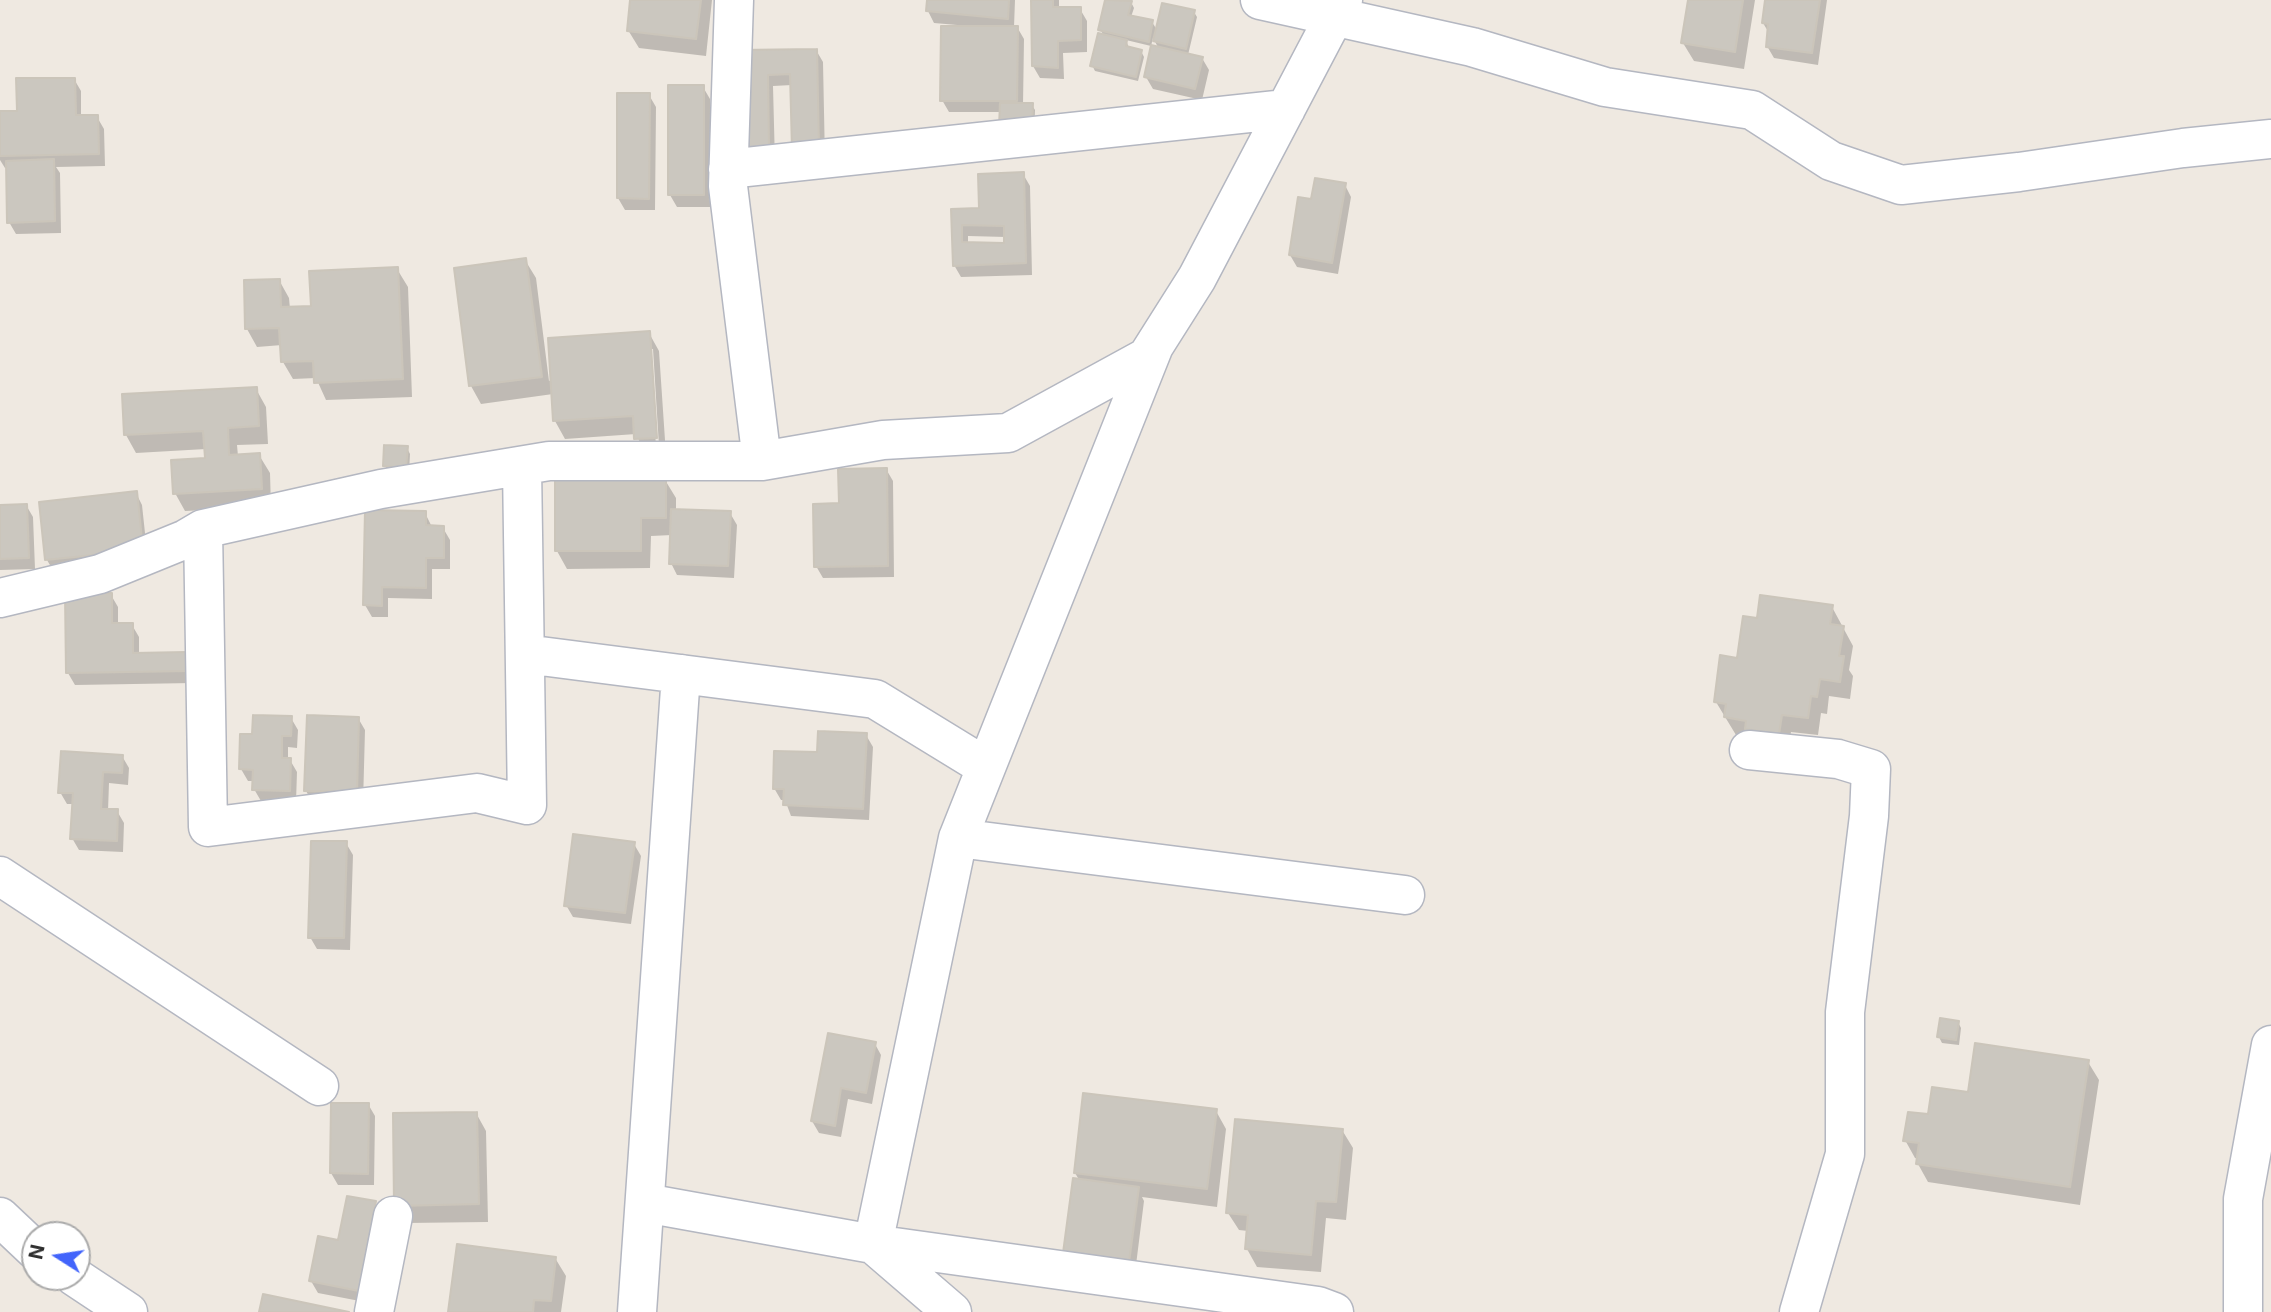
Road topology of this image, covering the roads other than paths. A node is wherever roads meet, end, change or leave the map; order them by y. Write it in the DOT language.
graph roads {
  1 [pos="734,0"];
  2 [pos="1260,0"];
  3 [pos="1338,9"];
  4 [pos="1286,109"];
  5 [pos="2271,139"];
  6 [pos="728,169"];
  7 [pos="1154,346"];
  8 [pos="762,461"];
  9 [pos="523,466"];
  10 [pos="203,529"];
  11 [pos="0,598"];
  12 [pos="525,653"];
  13 [pos="681,674"];
  14 [pos="1749,750"];
  15 [pos="986,766"];
  16 [pos="958,838"];
  17 [pos="0,876"];
  18 [pos="1405,895"];
  19 [pos="2271,1045"];
  20 [pos="319,1086"];
  21 [pos="645,1203"];
  22 [pos="393,1216"];
  23 [pos="0,1217"];
  24 [pos="21,1237"];
  25 [pos="873,1244"];
  26 [pos="91,1288"];
  27 [pos="128,1312"];
  28 [pos="374,1312"];
  29 [pos="637,1312"];
  30 [pos="952,1312"];
  31 [pos="1334,1312"];
  32 [pos="1799,1312"];
  33 [pos="2243,1312"];
  1 -- 6 [label="street"];
  2 -- 3 [label="street"];
  3 -- 4 [label="street"];
  3 -- 5 [label="street"];
  4 -- 6 [label="street"];
  4 -- 7 [label="street"];
  6 -- 8 [label="street"];
  7 -- 8 [label="street"];
  7 -- 15 [label="street"];
  8 -- 9 [label="street"];
  9 -- 10 [label="street"];
  9 -- 12 [label="street"];
  10 -- 11 [label="street"];
  10 -- 12 [label="street"];
  12 -- 13 [label="street"];
  13 -- 15 [label="street"];
  13 -- 21 [label="street"];
  14 -- 32 [label="street"];
  15 -- 16 [label="street"];
  16 -- 18 [label="street"];
  16 -- 25 [label="street"];
  17 -- 20 [label="street"];
  19 -- 33 [label="street"];
  21 -- 25 [label="street"];
  21 -- 29 [label="street"];
  22 -- 28 [label="street"];
  23 -- 24 [label="street"];
  25 -- 30 [label="street"];
  25 -- 31 [label="street"];
  26 -- 27 [label="street"];
}
